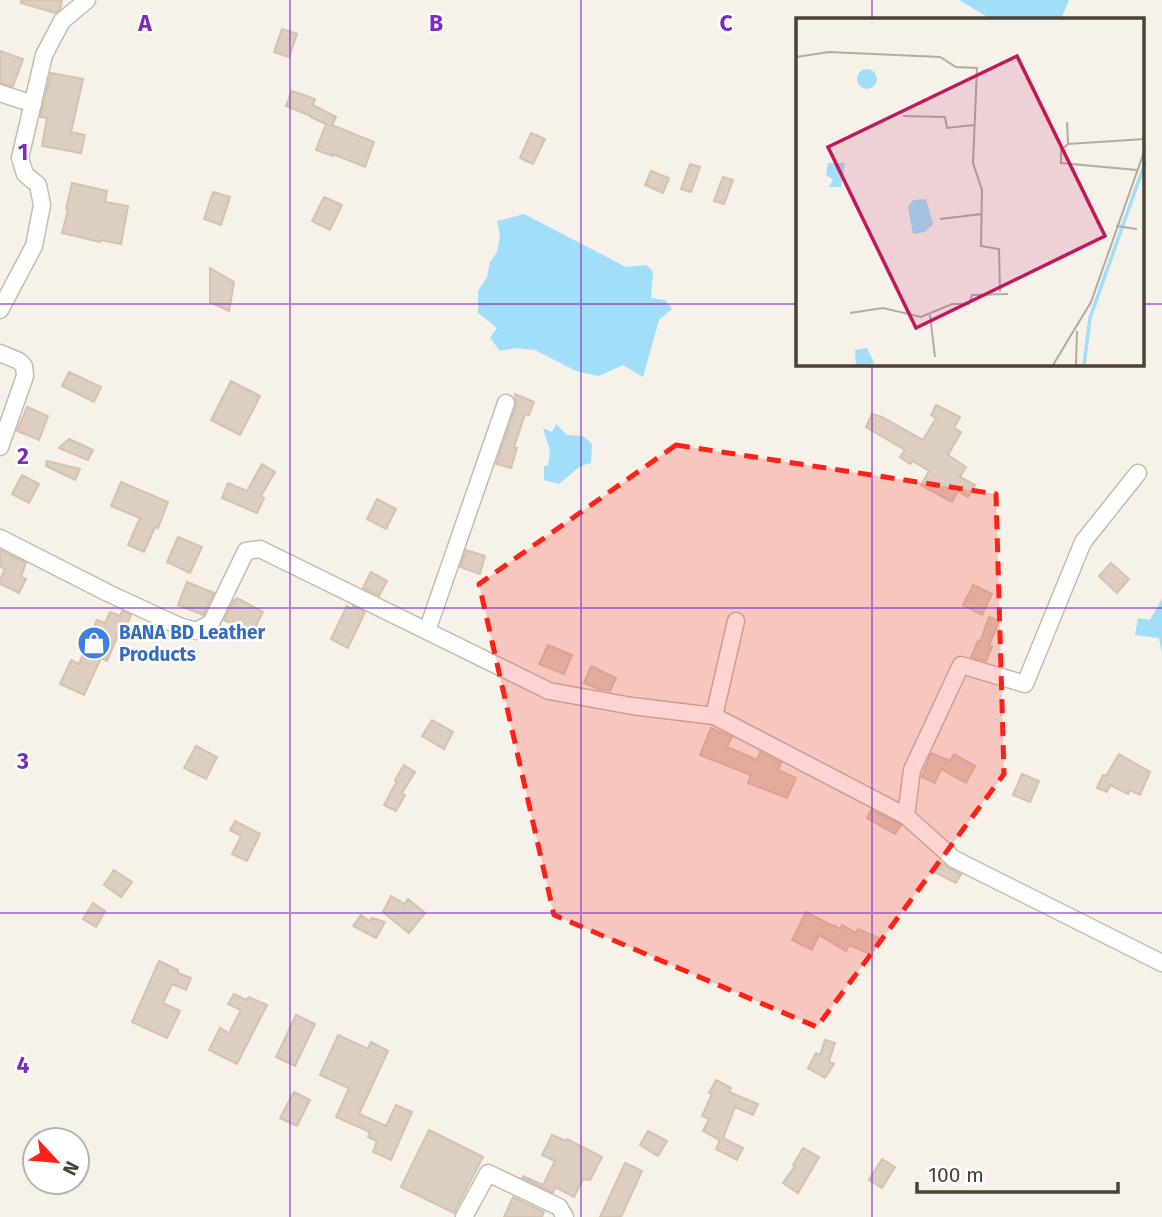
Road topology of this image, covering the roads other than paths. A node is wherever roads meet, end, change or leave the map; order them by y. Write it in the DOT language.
graph roads {
  1 [pos="87,0"];
  2 [pos="0,93"];
  3 [pos="33,104"];
  4 [pos="0,310"];
  5 [pos="0,353"];
  6 [pos="506,403"];
  7 [pos="0,447"];
  8 [pos="1138,473"];
  9 [pos="0,538"];
  10 [pos="736,621"];
  11 [pos="427,631"];
  12 [pos="713,716"];
  13 [pos="906,816"];
  14 [pos="1162,963"];
  15 [pos="464,1217"];
  16 [pos="565,1217"];
  1 -- 3 [label="street"];
  2 -- 3 [label="street"];
  3 -- 4 [label="street"];
  5 -- 7 [label="street"];
  6 -- 11 [label="street"];
  8 -- 13 [label="street"];
  9 -- 11 [label="street"];
  10 -- 12 [label="street"];
  11 -- 12 [label="street"];
  12 -- 13 [label="street"];
  13 -- 14 [label="street"];
  15 -- 16 [label="street"];
}
